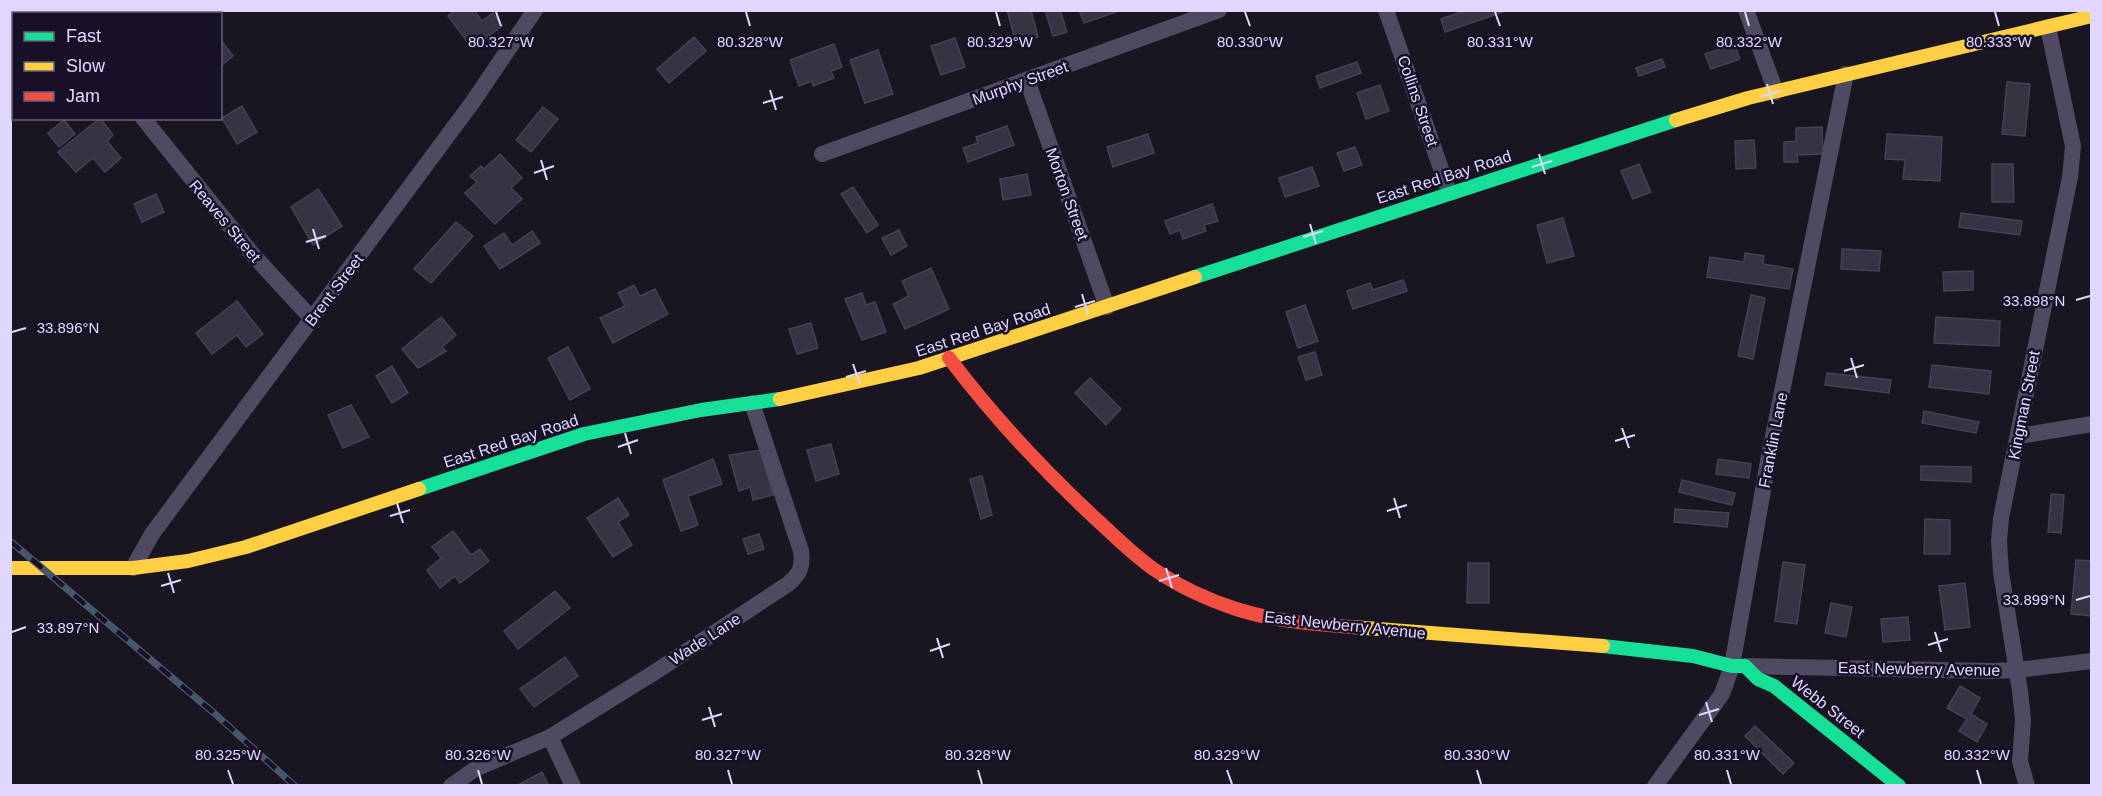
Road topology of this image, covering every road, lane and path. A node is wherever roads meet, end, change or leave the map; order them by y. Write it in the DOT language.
graph roads {
  1 [pos="535,10"];
  2 [pos="1219,10"];
  3 [pos="1386,10"];
  4 [pos="1746,10"];
  5 [pos="2091,16"];
  6 [pos="2048,27"];
  7 [pos="1846,74"];
  8 [pos="1027,80"];
  9 [pos="1776,92"];
  10 [pos="145,120"];
  11 [pos="822,154"];
  12 [pos="1449,192"];
  13 [pos="1107,307"];
  14 [pos="312,320"];
  15 [pos="949,358"];
  16 [pos="752,403"];
  17 [pos="2091,424"];
  18 [pos="2019,436"];
  19 [pos="10,568"];
  20 [pos="133,568"];
  21 [pos="2091,661"];
  22 [pos="1739,666"];
  23 [pos="2017,670"];
  24 [pos="550,737"];
  25 [pos="2021,781"];
  26 [pos="451,786"];
  27 [pos="573,786"];
  28 [pos="1655,786"];
  29 [pos="1899,786"];
  1 -- 14 [label="street, Brent Street"];
  2 -- 8 [label="street, Murphy Street"];
  3 -- 12 [label="street, Collins Street"];
  4 -- 9 [label="street"];
  5 -- 6 [label="street, East Red Bay Road"];
  6 -- 7 [label="street, East Red Bay Road"];
  6 -- 18 [label="street, Kingman Street"];
  7 -- 9 [label="street, East Red Bay Road"];
  7 -- 22 [label="street, Franklin Lane"];
  8 -- 11 [label="street, Murphy Street"];
  8 -- 13 [label="street, Morton Street"];
  9 -- 12 [label="street, East Red Bay Road"];
  10 -- 14 [label="street, Reaves Street"];
  12 -- 13 [label="street, East Red Bay Road"];
  13 -- 15 [label="street, East Red Bay Road"];
  14 -- 20 [label="street, Brent Street"];
  15 -- 16 [label="street, East Red Bay Road"];
  15 -- 22 [label="street, East Newberry Avenue"];
  16 -- 20 [label="street, East Red Bay Road"];
  16 -- 24 [label="street, Wade Lane"];
  17 -- 18 [label="street"];
  18 -- 23 [label="street, Kingman Street"];
  19 -- 20 [label="street, East Red Bay Road"];
  21 -- 23 [label="street, East Newberry Avenue"];
  22 -- 23 [label="street, East Newberry Avenue"];
  22 -- 28 [label="street, Franklin Lane"];
  22 -- 29 [label="street, Webb Street"];
  23 -- 25 [label="street, Kingman Street"];
  24 -- 26 [label="street, Wade Lane"];
  24 -- 27 [label="street"];
}
